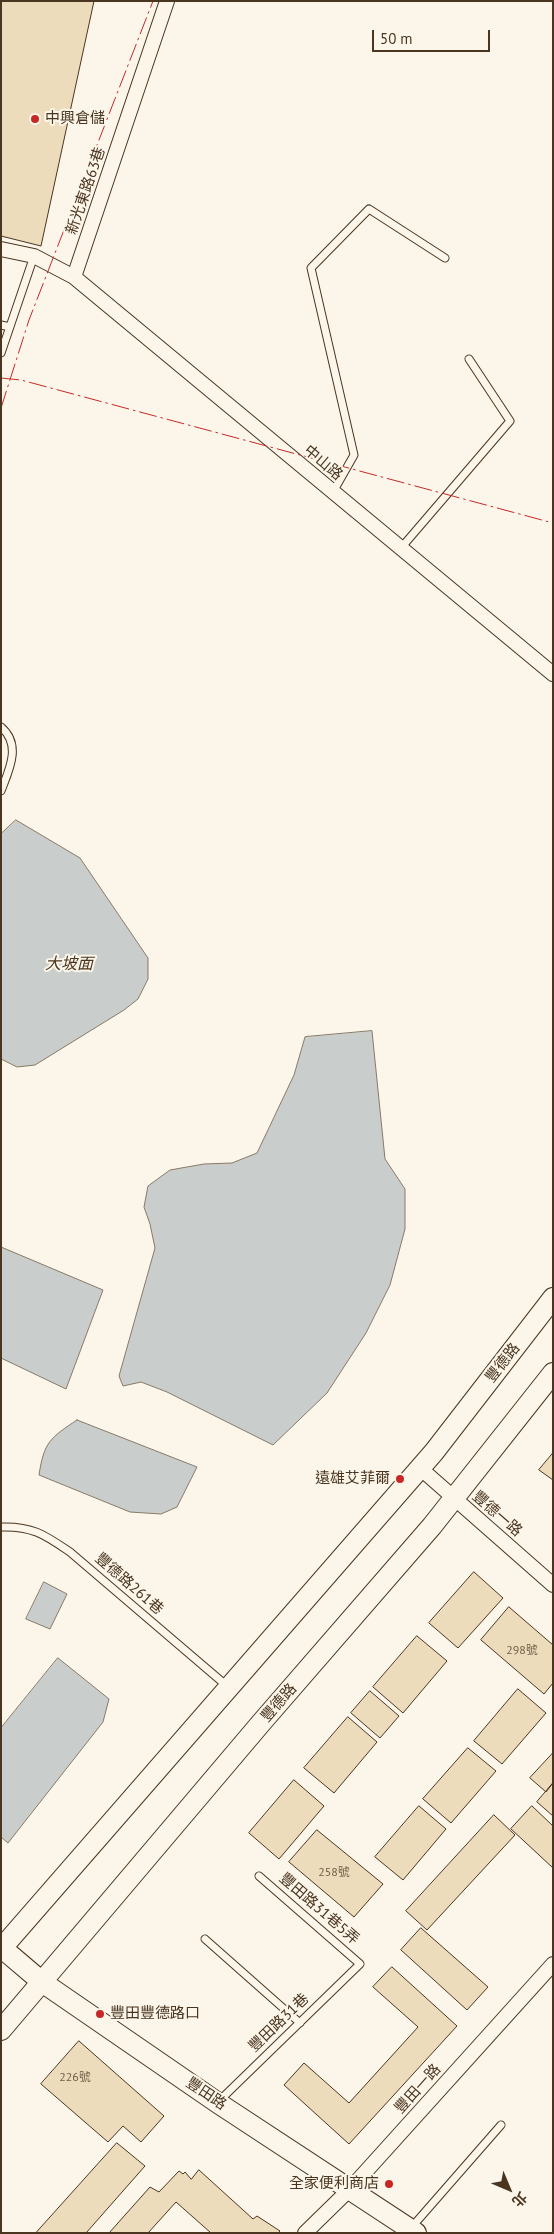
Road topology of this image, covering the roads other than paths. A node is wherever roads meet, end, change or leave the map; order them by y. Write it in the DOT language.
graph roads {
  1 [pos="167,1"];
  2 [pos="1,249"];
  3 [pos="34,256"];
  4 [pos="445,258"];
  5 [pos="74,277"];
  6 [pos="1,325"];
  7 [pos="10,327"];
  8 [pos="1,353"];
  9 [pos="469,360"];
  10 [pos="333,492"];
  11 [pos="400,548"];
  12 [pos="553,674"];
  13 [pos="1,726"];
  14 [pos="1,792"];
  15 [pos="553,1298"];
  16 [pos="553,1373"];
  17 [pos="420,1468"];
  18 [pos="455,1499"];
  19 [pos="1,1527"];
  20 [pos="553,1584"];
  21 [pos="228,1687"];
  22 [pos="259,1876"];
  23 [pos="205,1939"];
  24 [pos="2,1948"];
  25 [pos="360,1964"];
  26 [pos="553,1964"];
  27 [pos="42,1982"];
  28 [pos="300,2023"];
  29 [pos="1,2030"];
  30 [pos="218,2103"];
  31 [pos="501,2125"];
  32 [pos="350,2189"];
  33 [pos="413,2231"];
  34 [pos="305,2233"];
  1 -- 5 [label="street, 新光東路63巷"];
  2 -- 3 [label="street, 中山路"];
  3 -- 5 [label="street, 中山路"];
  3 -- 7 [label="lane"];
  4 -- 10 [label="lane"];
  5 -- 10 [label="street, 中山路"];
  6 -- 7 [label="lane"];
  7 -- 8 [label="lane"];
  9 -- 11 [label="lane"];
  10 -- 11 [label="street, 中山路"];
  11 -- 12 [label="street, 中山路"];
  13 -- 14 [label="lane"];
  15 -- 17 [label="main road, 豐德路"];
  16 -- 18 [label="main road, 豐德路"];
  17 -- 18 [label="street, 豐德一路"];
  17 -- 21 [label="main road, 豐德路"];
  18 -- 20 [label="street, 豐德一路"];
  18 -- 27 [label="main road, 豐德路"];
  19 -- 21 [label="lane, 豐德路261巷"];
  21 -- 24 [label="main road, 豐德路"];
  22 -- 25 [label="lane, 豐田路31巷5弄"];
  23 -- 28 [label="lane"];
  24 -- 27 [label="main road, 豐田路"];
  25 -- 28 [label="lane, 豐田路31巷"];
  26 -- 32 [label="street, 豐田一路"];
  27 -- 29 [label="main road, 豐德路"];
  27 -- 30 [label="main road, 豐田路"];
  28 -- 30 [label="lane, 豐田路31巷"];
  30 -- 32 [label="main road, 豐田路"];
  31 -- 33 [label="lane"];
  32 -- 33 [label="main road, 豐田路"];
  32 -- 34 [label="street, 豐田一路"];
}
